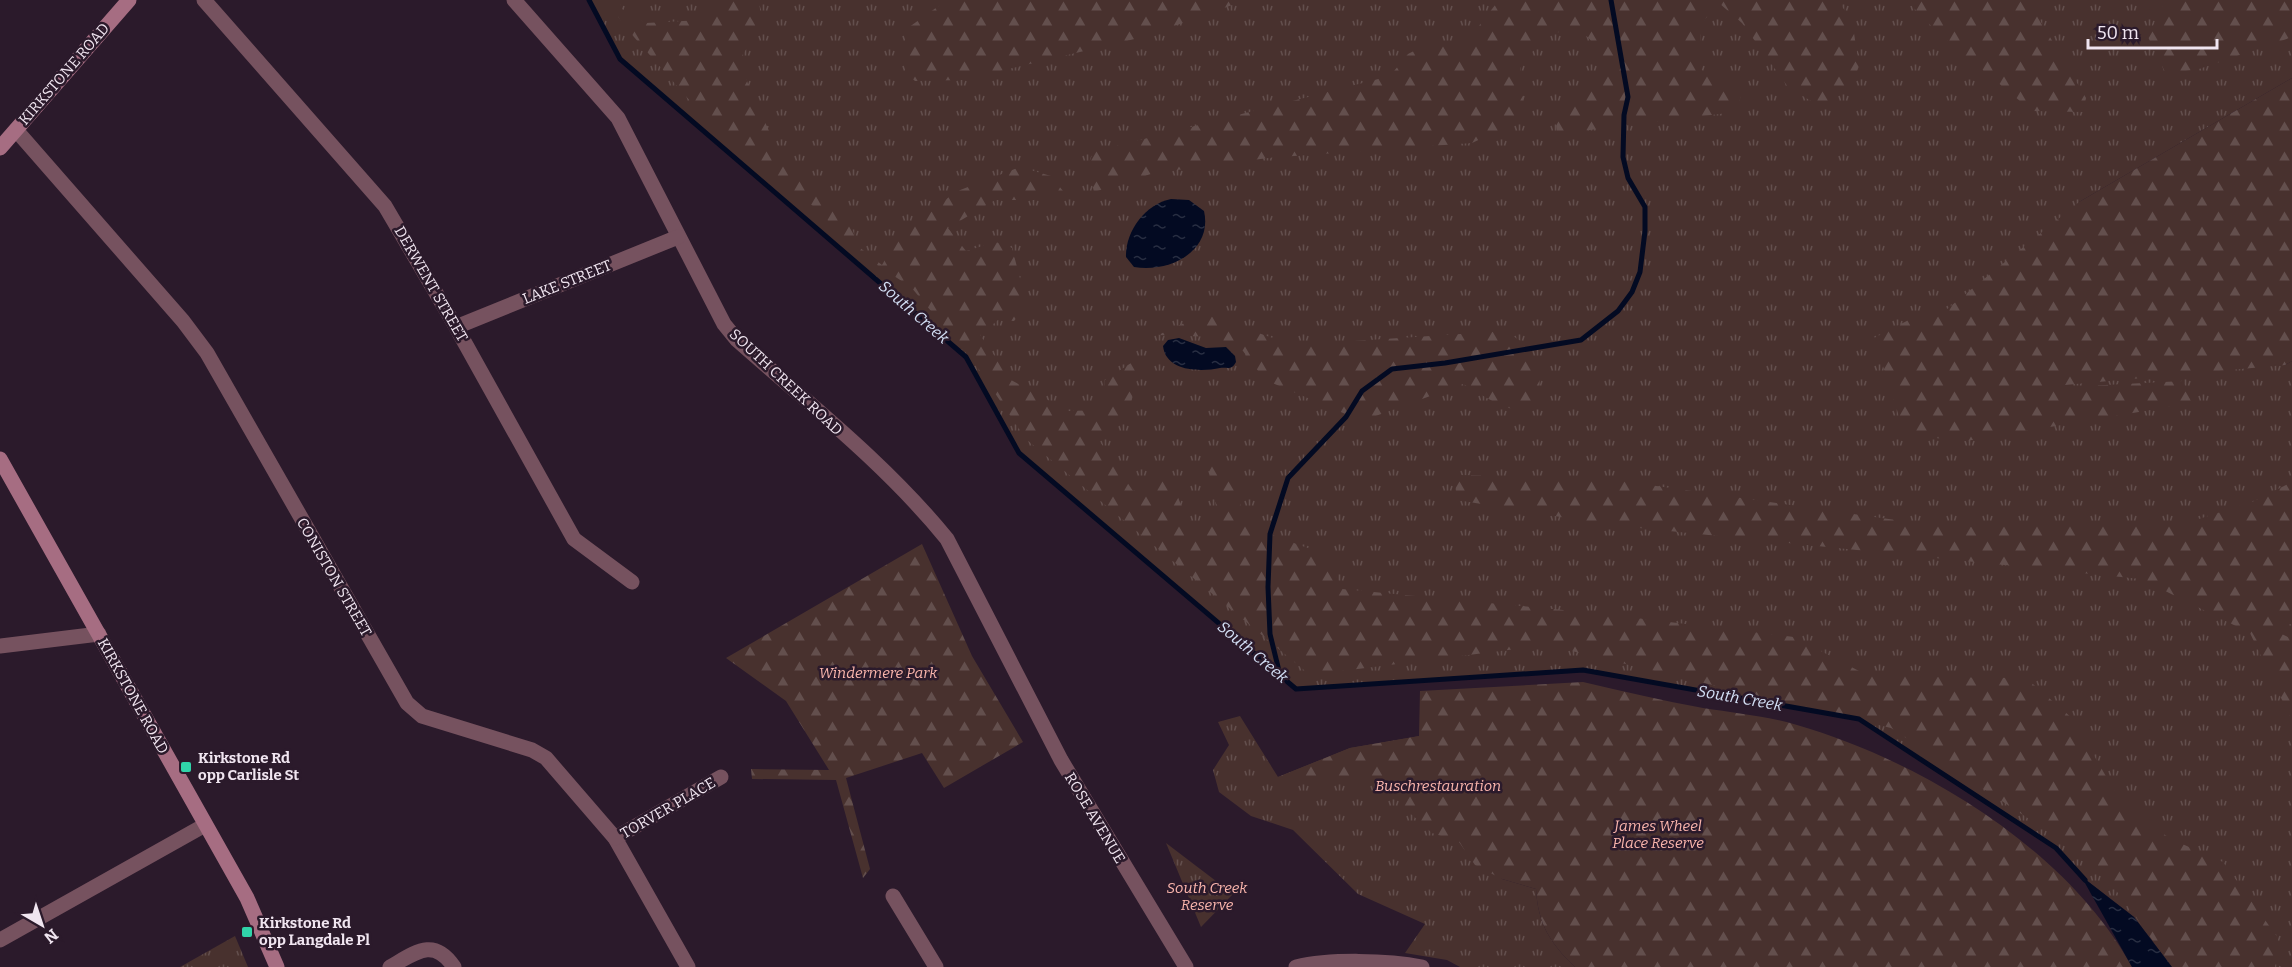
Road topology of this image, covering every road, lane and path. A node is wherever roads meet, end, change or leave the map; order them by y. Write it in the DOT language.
graph roads {
  1 [pos="129,0"];
  2 [pos="204,0"];
  3 [pos="514,0"];
  4 [pos="16,130"];
  5 [pos="0,148"];
  6 [pos="678,237"];
  7 [pos="456,327"];
  8 [pos="0,459"];
  9 [pos="632,582"];
  10 [pos="99,634"];
  11 [pos="0,646"];
  12 [pos="1013,664"];
  13 [pos="721,777"];
  14 [pos="205,825"];
  15 [pos="615,838"];
  16 [pos="894,896"];
  17 [pos="0,940"];
  18 [pos="278,967"];
  19 [pos="390,967"];
  20 [pos="454,967"];
  21 [pos="688,967"];
  22 [pos="936,967"];
  23 [pos="1186,967"];
  24 [pos="1296,967"];
  25 [pos="1422,967"];
  1 -- 4 [label="street, KIRKSTONE ROAD"];
  2 -- 7 [label="street, DERWENT STREET"];
  3 -- 6 [label="street, SOUTH CREEK ROAD"];
  4 -- 5 [label="street, KIRKSTONE ROAD"];
  4 -- 15 [label="street, CONISTON STREET"];
  6 -- 7 [label="street, LAKE STREET"];
  6 -- 12 [label="street, SOUTH CREEK ROAD"];
  7 -- 9 [label="street, DERWENT STREET"];
  8 -- 10 [label="street, KIRKSTONE ROAD"];
  10 -- 11 [label="street"];
  10 -- 14 [label="street, KIRKSTONE ROAD"];
  12 -- 23 [label="street, ROSE AVENUE"];
  13 -- 15 [label="street, TORVER PLACE"];
  14 -- 17 [label="street"];
  14 -- 18 [label="street, KIRKSTONE ROAD"];
  15 -- 21 [label="street, CONISTON STREET"];
  16 -- 22 [label="street"];
  19 -- 20 [label="street"];
  24 -- 25 [label="street"];
}
